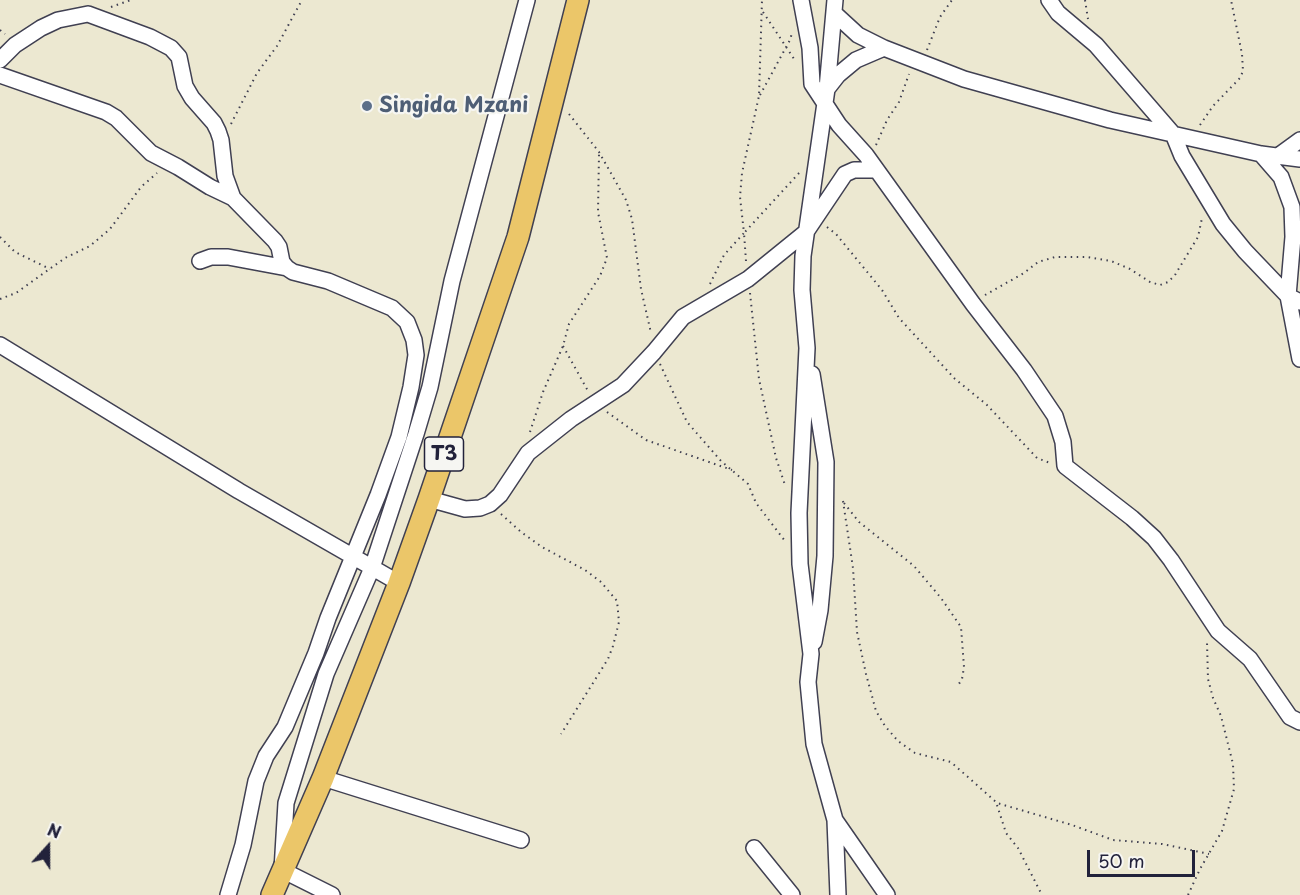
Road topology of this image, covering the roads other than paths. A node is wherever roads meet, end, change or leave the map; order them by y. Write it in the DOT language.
graph roads {
  1 [pos="527,0"];
  2 [pos="578,0"];
  3 [pos="801,0"];
  4 [pos="1048,0"];
  5 [pos="834,7"];
  6 [pos="884,48"];
  7 [pos="0,60"];
  8 [pos="0,75"];
  9 [pos="821,91"];
  10 [pos="1173,134"];
  11 [pos="1300,140"];
  12 [pos="1261,154"];
  13 [pos="1278,156"];
  14 [pos="1300,159"];
  15 [pos="876,170"];
  16 [pos="233,198"];
  17 [pos="806,232"];
  18 [pos="200,261"];
  19 [pos="287,268"];
  20 [pos="1294,299"];
  21 [pos="0,345"];
  22 [pos="807,348"];
  23 [pos="1300,359"];
  24 [pos="429,499"];
  25 [pos="353,557"];
  26 [pos="372,568"];
  27 [pos="399,583"];
  28 [pos="811,654"];
  29 [pos="1300,722"];
  30 [pos="323,778"];
  31 [pos="835,820"];
  32 [pos="521,840"];
  33 [pos="754,848"];
  34 [pos="282,870"];
  35 [pos="228,895"];
  36 [pos="272,895"];
  37 [pos="332,895"];
  38 [pos="792,895"];
  39 [pos="838,895"];
  40 [pos="887,895"];
  1 -- 26 [label="street"];
  2 -- 24 [label="highway, T3"];
  3 -- 9 [label="street"];
  4 -- 10 [label="street"];
  5 -- 6 [label="street"];
  5 -- 9 [label="street"];
  6 -- 9 [label="street"];
  6 -- 10 [label="street"];
  7 -- 16 [label="street"];
  8 -- 16 [label="street"];
  9 -- 15 [label="street"];
  9 -- 17 [label="street"];
  10 -- 12 [label="street"];
  10 -- 20 [label="street"];
  11 -- 13 [label="street"];
  12 -- 13 [label="street"];
  12 -- 20 [label="street"];
  13 -- 14 [label="street"];
  15 -- 17 [label="street"];
  15 -- 29 [label="street"];
  16 -- 19 [label="street"];
  17 -- 22 [label="street"];
  17 -- 24 [label="street"];
  18 -- 19 [label="street"];
  19 -- 25 [label="street"];
  20 -- 23 [label="street"];
  21 -- 25 [label="street"];
  22 -- 28 [label="street"];
  22 -- 28 [label="street"];
  24 -- 27 [label="highway, T3"];
  25 -- 26 [label="street"];
  25 -- 35 [label="street"];
  26 -- 27 [label="street"];
  26 -- 34 [label="street"];
  27 -- 30 [label="highway, T3"];
  28 -- 31 [label="street"];
  30 -- 32 [label="street"];
  30 -- 34 [label="highway, T3"];
  31 -- 39 [label="street"];
  31 -- 40 [label="street"];
  33 -- 38 [label="street"];
  34 -- 36 [label="highway, T3"];
  34 -- 37 [label="street"];
}
